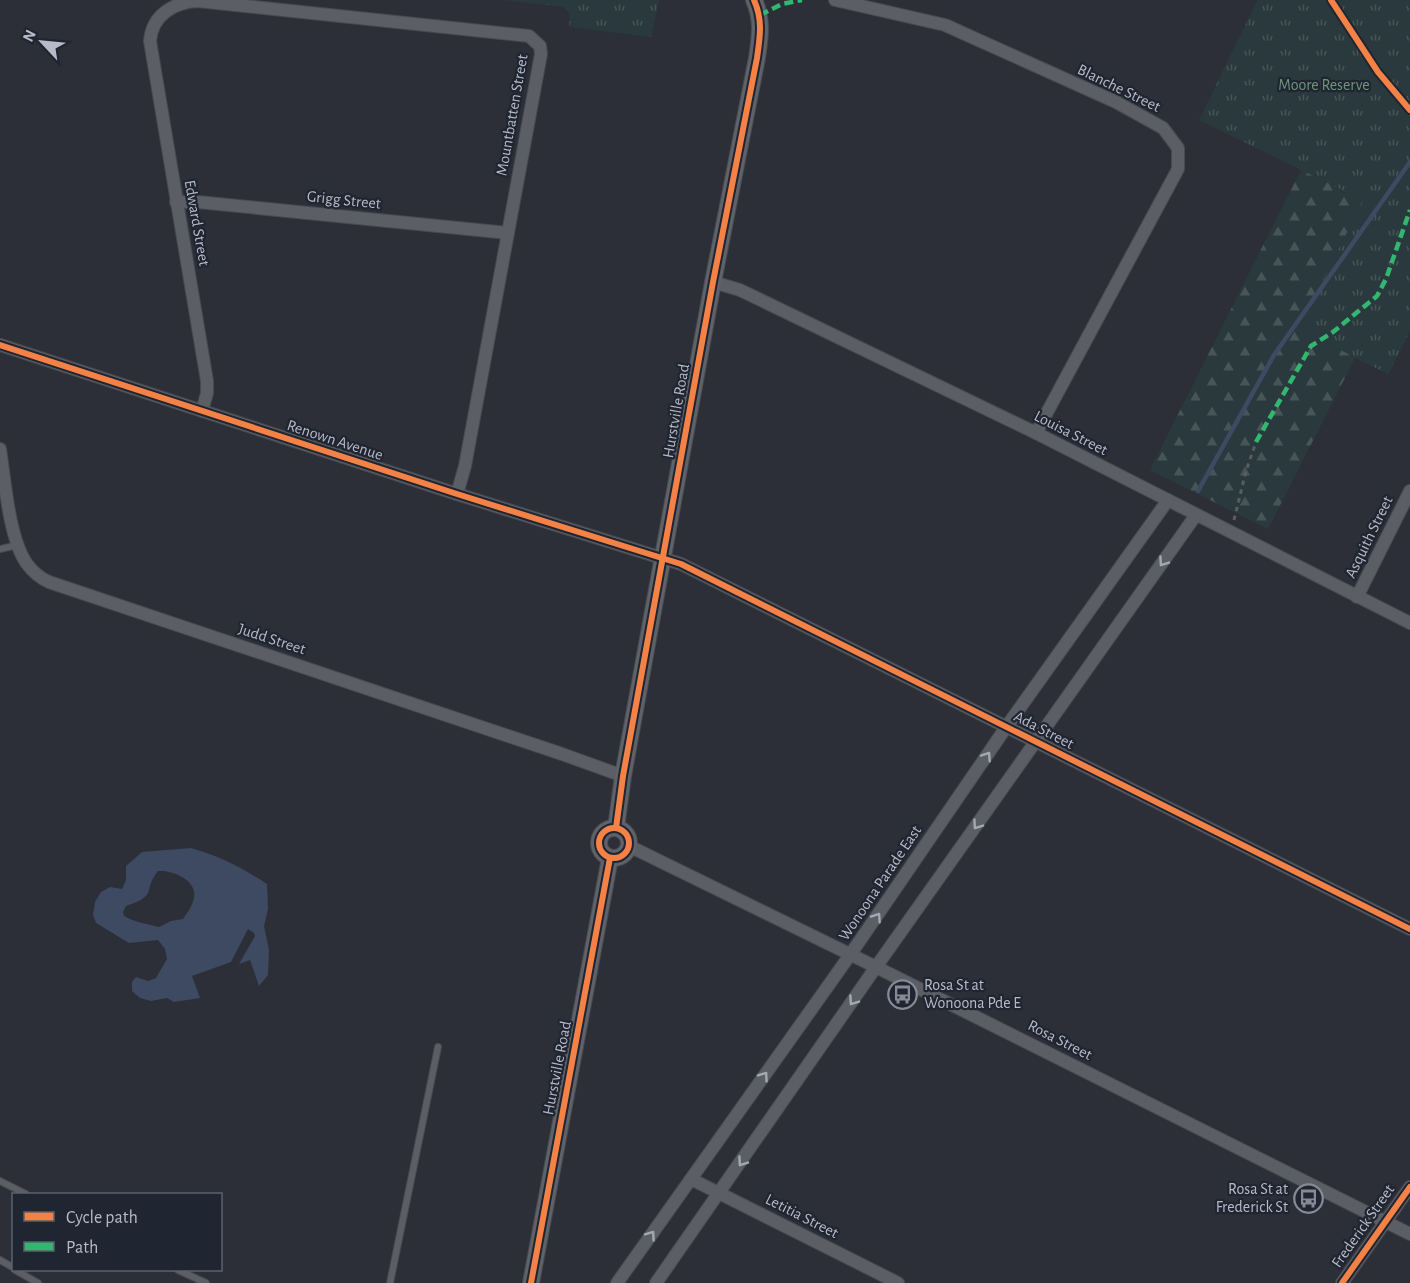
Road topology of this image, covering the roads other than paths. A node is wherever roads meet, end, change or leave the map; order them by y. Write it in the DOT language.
graph roads {
  1 [pos="754,0"];
  2 [pos="835,0"];
  3 [pos="150,41"];
  4 [pos="177,202"];
  5 [pos="508,233"];
  6 [pos="713,282"];
  7 [pos="0,345"];
  8 [pos="202,411"];
  9 [pos="1036,433"];
  10 [pos="0,449"];
  11 [pos="1410,491"];
  12 [pos="457,494"];
  13 [pos="1168,500"];
  14 [pos="1196,515"];
  15 [pos="18,545"];
  16 [pos="0,549"];
  17 [pos="663,560"];
  18 [pos="1358,597"];
  19 [pos="1410,623"];
  20 [pos="1007,726"];
  21 [pos="1036,741"];
  22 [pos="623,776"];
  23 [pos="616,828"];
  24 [pos="629,846"];
  25 [pos="610,858"];
  26 [pos="1410,929"];
  27 [pos="850,955"];
  28 [pos="876,967"];
  29 [pos="438,1047"];
  30 [pos="691,1179"];
  31 [pos="0,1181"];
  32 [pos="1410,1187"];
  33 [pos="24,1193"];
  34 [pos="720,1194"];
  35 [pos="1386,1221"];
  36 [pos="1410,1234"];
  37 [pos="17,1271"];
  38 [pos="182,1271"];
  39 [pos="38,1283"];
  40 [pos="206,1283"];
  41 [pos="390,1283"];
  42 [pos="531,1283"];
  43 [pos="617,1283"];
  44 [pos="656,1283"];
  45 [pos="898,1283"];
  46 [pos="1342,1283"];
  1 -- 6 [label="main road, Hurstville Road"];
  2 -- 9 [label="street, Blanche Street"];
  3 -- 4 [label="street, Edward Street"];
  3 -- 5 [label="street, Mountbatten Street"];
  4 -- 5 [label="street, Grigg Street"];
  4 -- 8 [label="street, Edward Street"];
  5 -- 12 [label="street, Mountbatten Street"];
  6 -- 9 [label="street, Louisa Street"];
  6 -- 17 [label="main road, Hurstville Road"];
  7 -- 8 [label="street, Renown Avenue"];
  8 -- 12 [label="street, Renown Avenue"];
  9 -- 13 [label="street, Louisa Street"];
  10 -- 15 [label="street, Judd Street"];
  11 -- 18 [label="street, Asquith Street"];
  12 -- 17 [label="street, Renown Avenue"];
  13 -- 14 [label="street, Louisa Street"];
  13 -- 20 [label="street, Wonoona Parade East"];
  14 -- 18 [label="street, Louisa Street"];
  14 -- 21 [label="street, one-way"];
  15 -- 16 [label="lane"];
  15 -- 22 [label="street, Judd Street"];
  17 -- 20 [label="street, Ada Street"];
  17 -- 22 [label="main road, Hurstville Road"];
  18 -- 19 [label="street, Louisa Street"];
  20 -- 21 [label="street, Ada Street"];
  27 -- 20 [label="street, Wonoona Parade East, one-way"];
  21 -- 26 [label="street, Ada Street"];
  21 -- 28 [label="street, one-way"];
  22 -- 23 [label="main road, Hurstville Road"];
  23 -- 24 [label="main road"];
  23 -- 25 [label="main road"];
  24 -- 25 [label="main road"];
  24 -- 27 [label="street, Rosa Street"];
  25 -- 42 [label="main road, Hurstville Road"];
  27 -- 28 [label="street, Rosa Street"];
  30 -- 27 [label="street, Wonoona Parade East, one-way"];
  28 -- 34 [label="street, one-way"];
  28 -- 35 [label="street, Rosa Street"];
  29 -- 41 [label="lane"];
  30 -- 34 [label="street, Letitia Street"];
  43 -- 30 [label="street, Wonoona Parade East, one-way"];
  31 -- 33 [label="lane"];
  32 -- 35 [label="street, Frederick Street"];
  34 -- 44 [label="street"];
  34 -- 45 [label="street, Letitia Street"];
  35 -- 36 [label="street, Rosa Street"];
  35 -- 46 [label="street, Frederick Street"];
  37 -- 39 [label="lane"];
  38 -- 40 [label="lane"];
}
